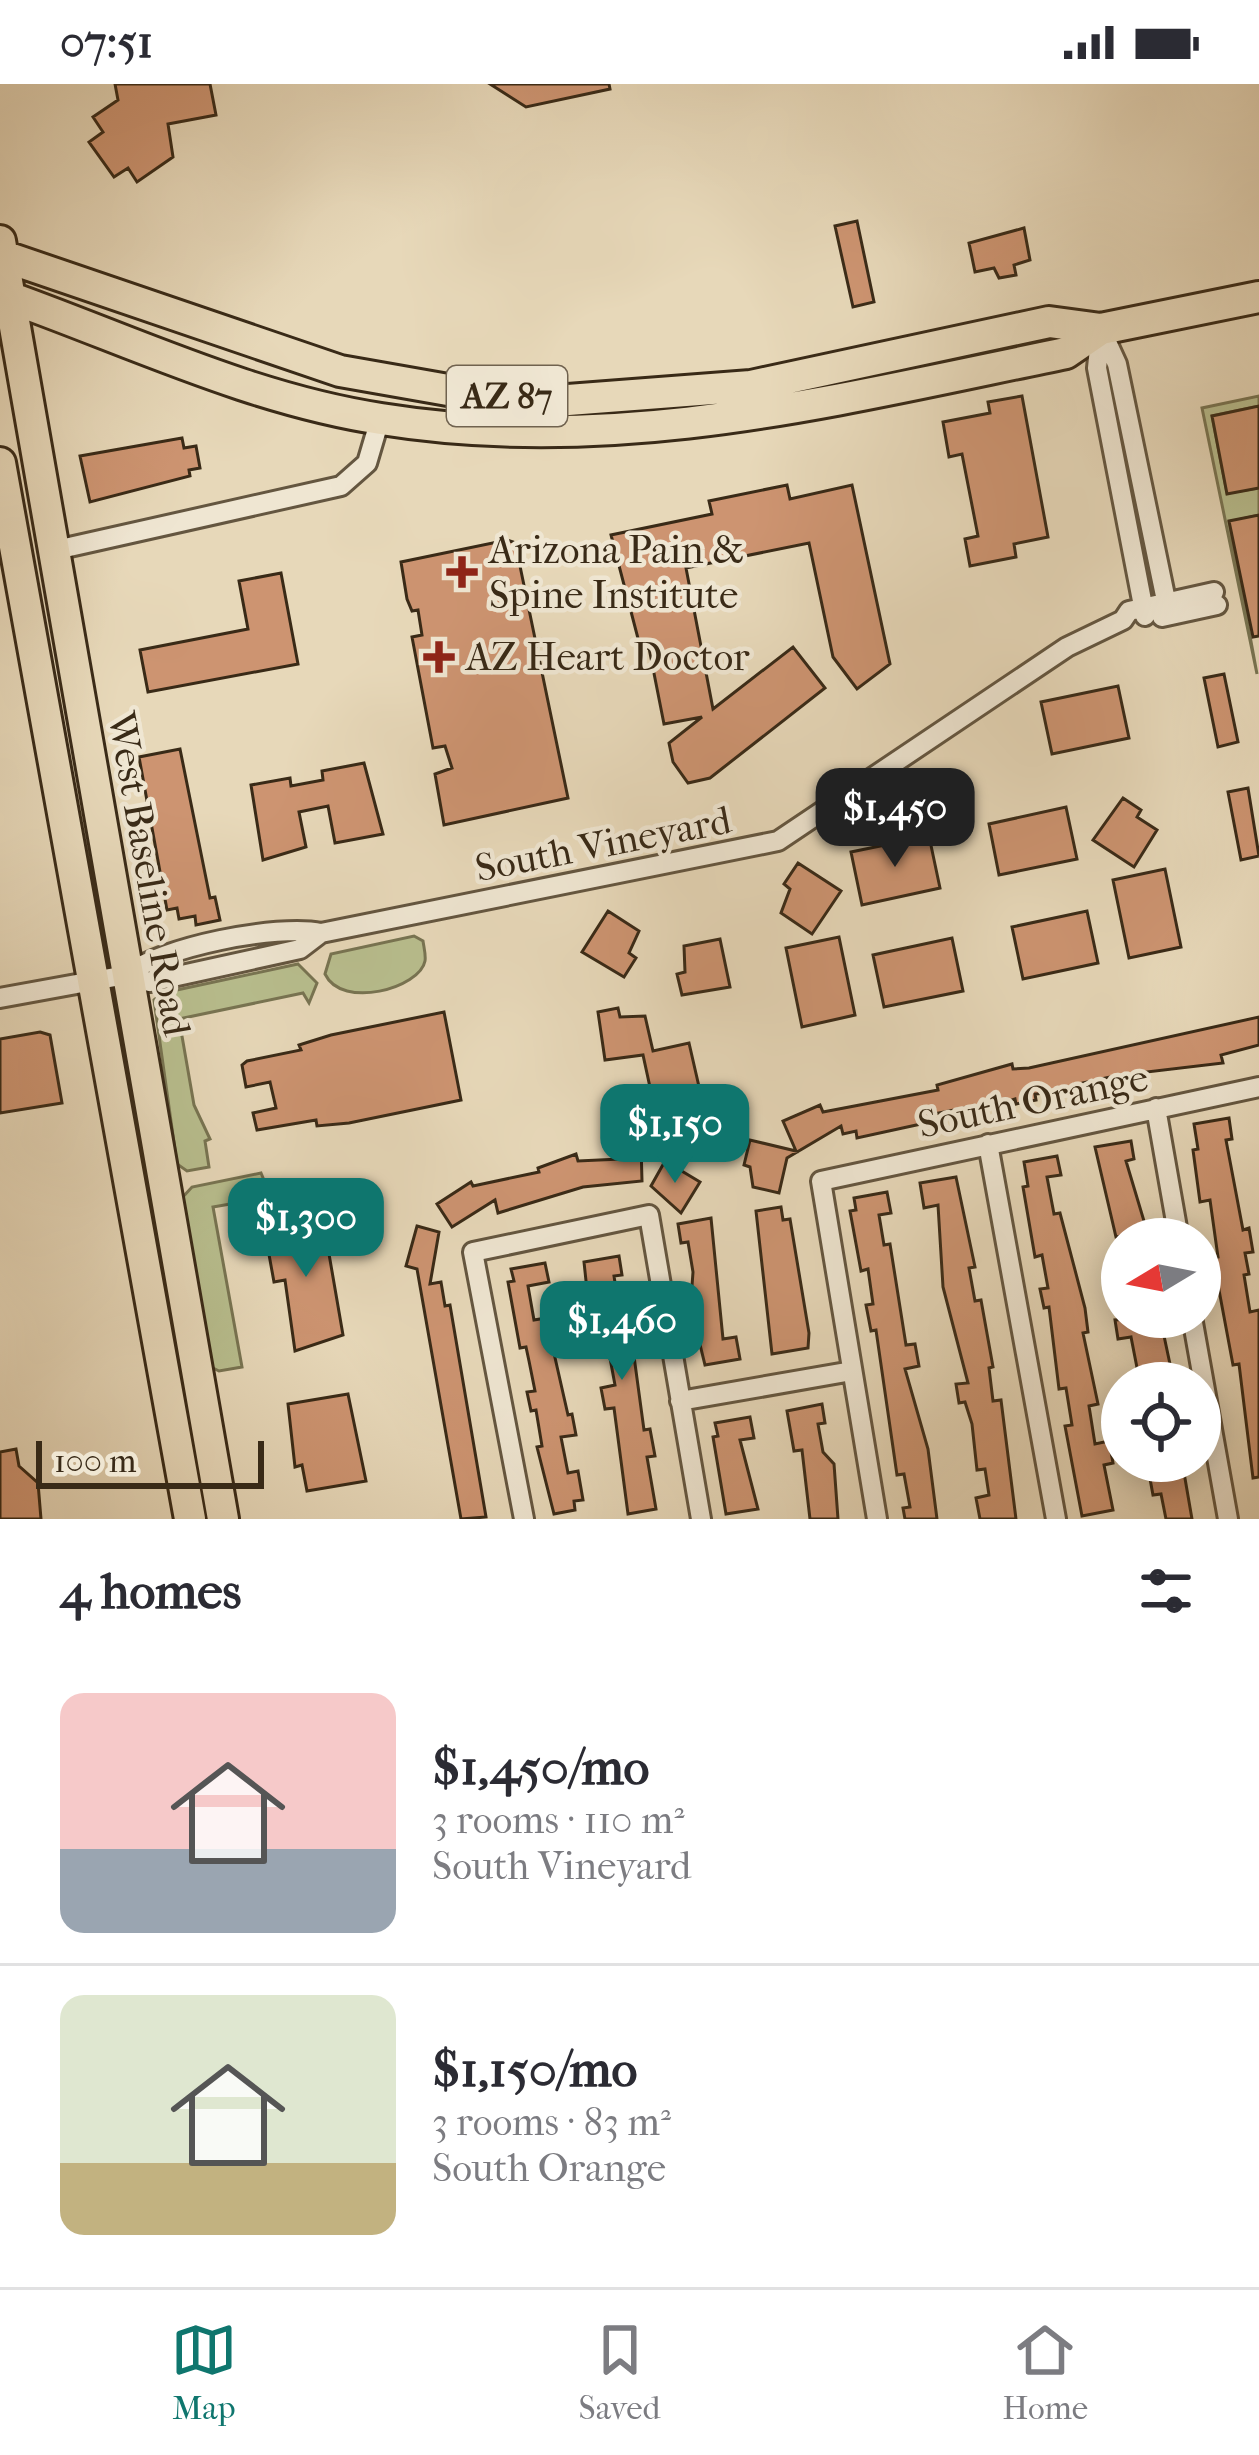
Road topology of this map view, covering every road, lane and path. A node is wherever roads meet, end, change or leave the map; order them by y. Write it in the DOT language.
graph roads {
  1 [pos="1,251"];
  2 [pos="5,296"];
  3 [pos="1259,297"];
  4 [pos="1101,329"];
  5 [pos="380,419"];
  6 [pos="0,463"];
  7 [pos="56,550"];
  8 [pos="1215,598"];
  9 [pos="1168,609"];
  10 [pos="1145,614"];
  11 [pos="126,976"];
  12 [pos="94,981"];
  13 [pos="0,998"];
  14 [pos="1259,1087"];
  15 [pos="1156,1108"];
  16 [pos="988,1144"];
  17 [pos="1175,1218"];
  18 [pos="1196,1338"];
  19 [pos="852,1371"];
  20 [pos="680,1401"];
  21 [pos="190,1519"];
  22 [pos="223,1519"];
  23 [pos="524,1519"];
  24 [pos="701,1519"];
  25 [pos="877,1519"];
  26 [pos="1056,1519"];
  27 [pos="1228,1519"];
  1 -- 2 [label="main road, West Baseline Road"];
  1 -- 4 [label="main road, AZ 87"];
  2 -- 5 [label="main road, AZ 87"];
  2 -- 7 [label="main road, West Baseline Road"];
  3 -- 4 [label="main road, AZ 87"];
  4 -- 5 [label="main road, AZ 87"];
  4 -- 9 [label="street"];
  4 -- 10 [label="street"];
  5 -- 7 [label="street"];
  6 -- 12 [label="main road, West Baseline Road"];
  7 -- 11 [label="main road, West Baseline Road"];
  8 -- 9 [label="street, South Vineyard"];
  9 -- 10 [label="street, South Vineyard"];
  10 -- 11 [label="street, South Vineyard"];
  11 -- 12 [label="street, South Vineyard"];
  11 -- 22 [label="main road, West Baseline Road"];
  12 -- 13 [label="street, South Vineyard"];
  12 -- 21 [label="main road, West Baseline Road"];
  14 -- 15 [label="street, South Orange"];
  15 -- 16 [label="street, South Orange"];
  15 -- 17 [label="street"];
  16 -- 19 [label="street, South Orange"];
  16 -- 26 [label="street"];
  18 -- 27 [label="street"];
  19 -- 20 [label="street"];
  19 -- 25 [label="street"];
  20 -- 23 [label="street"];
  20 -- 24 [label="street"];
}
